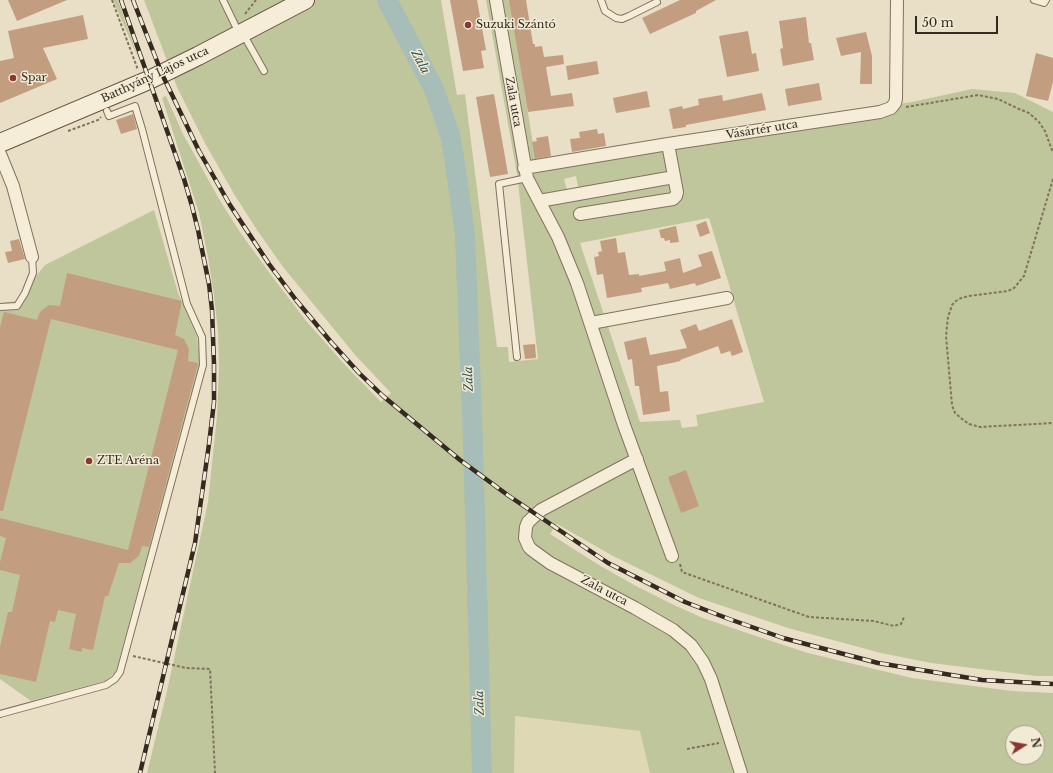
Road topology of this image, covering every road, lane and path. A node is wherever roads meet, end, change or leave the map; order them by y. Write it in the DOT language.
graph roads {
  1 [pos="112,0"];
  2 [pos="223,0"];
  3 [pos="305,0"];
  4 [pos="496,0"];
  5 [pos="600,0"];
  6 [pos="896,0"];
  7 [pos="1034,0"];
  8 [pos="1046,0"];
  9 [pos="657,2"];
  10 [pos="242,34"];
  11 [pos="264,71"];
  12 [pos="140,75"];
  13 [pos="891,108"];
  14 [pos="107,111"];
  15 [pos="0,143"];
  16 [pos="668,144"];
  17 [pos="1053,153"];
  18 [pos="0,154"];
  19 [pos="525,173"];
  20 [pos="674,177"];
  21 [pos="1053,179"];
  22 [pos="579,194"];
  23 [pos="538,200"];
  24 [pos="32,257"];
  25 [pos="727,298"];
  26 [pos="0,307"];
  27 [pos="591,323"];
  28 [pos="517,357"];
  29 [pos="1053,423"];
  30 [pos="637,459"];
  31 [pos="672,556"];
  32 [pos="904,617"];
  33 [pos="125,655"];
  34 [pos="0,714"];
  35 [pos="730,742"];
  36 [pos="687,749"];
  37 [pos="215,773"];
  38 [pos="741,773"];
  1 -- 12 [label="path"];
  2 -- 10 [label="lane"];
  3 -- 10 [label="street, Batthyány Lajos utca"];
  4 -- 19 [label="street, Zala utca"];
  5 -- 9 [label="lane"];
  6 -- 13 [label="street"];
  7 -- 8 [label="lane"];
  10 -- 11 [label="lane"];
  10 -- 15 [label="street, Batthyány Lajos utca"];
  13 -- 16 [label="street, Vásártér utca"];
  13 -- 17 [label="path"];
  14 -- 33 [label="lane"];
  16 -- 19 [label="street, Vásártér utca"];
  16 -- 20 [label="street"];
  18 -- 24 [label="street"];
  19 -- 23 [label="street, Zala utca"];
  19 -- 28 [label="lane"];
  20 -- 22 [label="street"];
  20 -- 22 [label="street"];
  21 -- 29 [label="path"];
  22 -- 23 [label="street"];
  23 -- 27 [label="street, Zala utca"];
  24 -- 26 [label="lane"];
  25 -- 27 [label="street"];
  27 -- 30 [label="street, Zala utca"];
  30 -- 31 [label="street, Zala utca"];
  30 -- 35 [label="street, Zala utca"];
  31 -- 32 [label="path"];
  33 -- 34 [label="lane"];
  33 -- 37 [label="path"];
  35 -- 36 [label="path"];
  35 -- 38 [label="street, Zala utca"];
}
